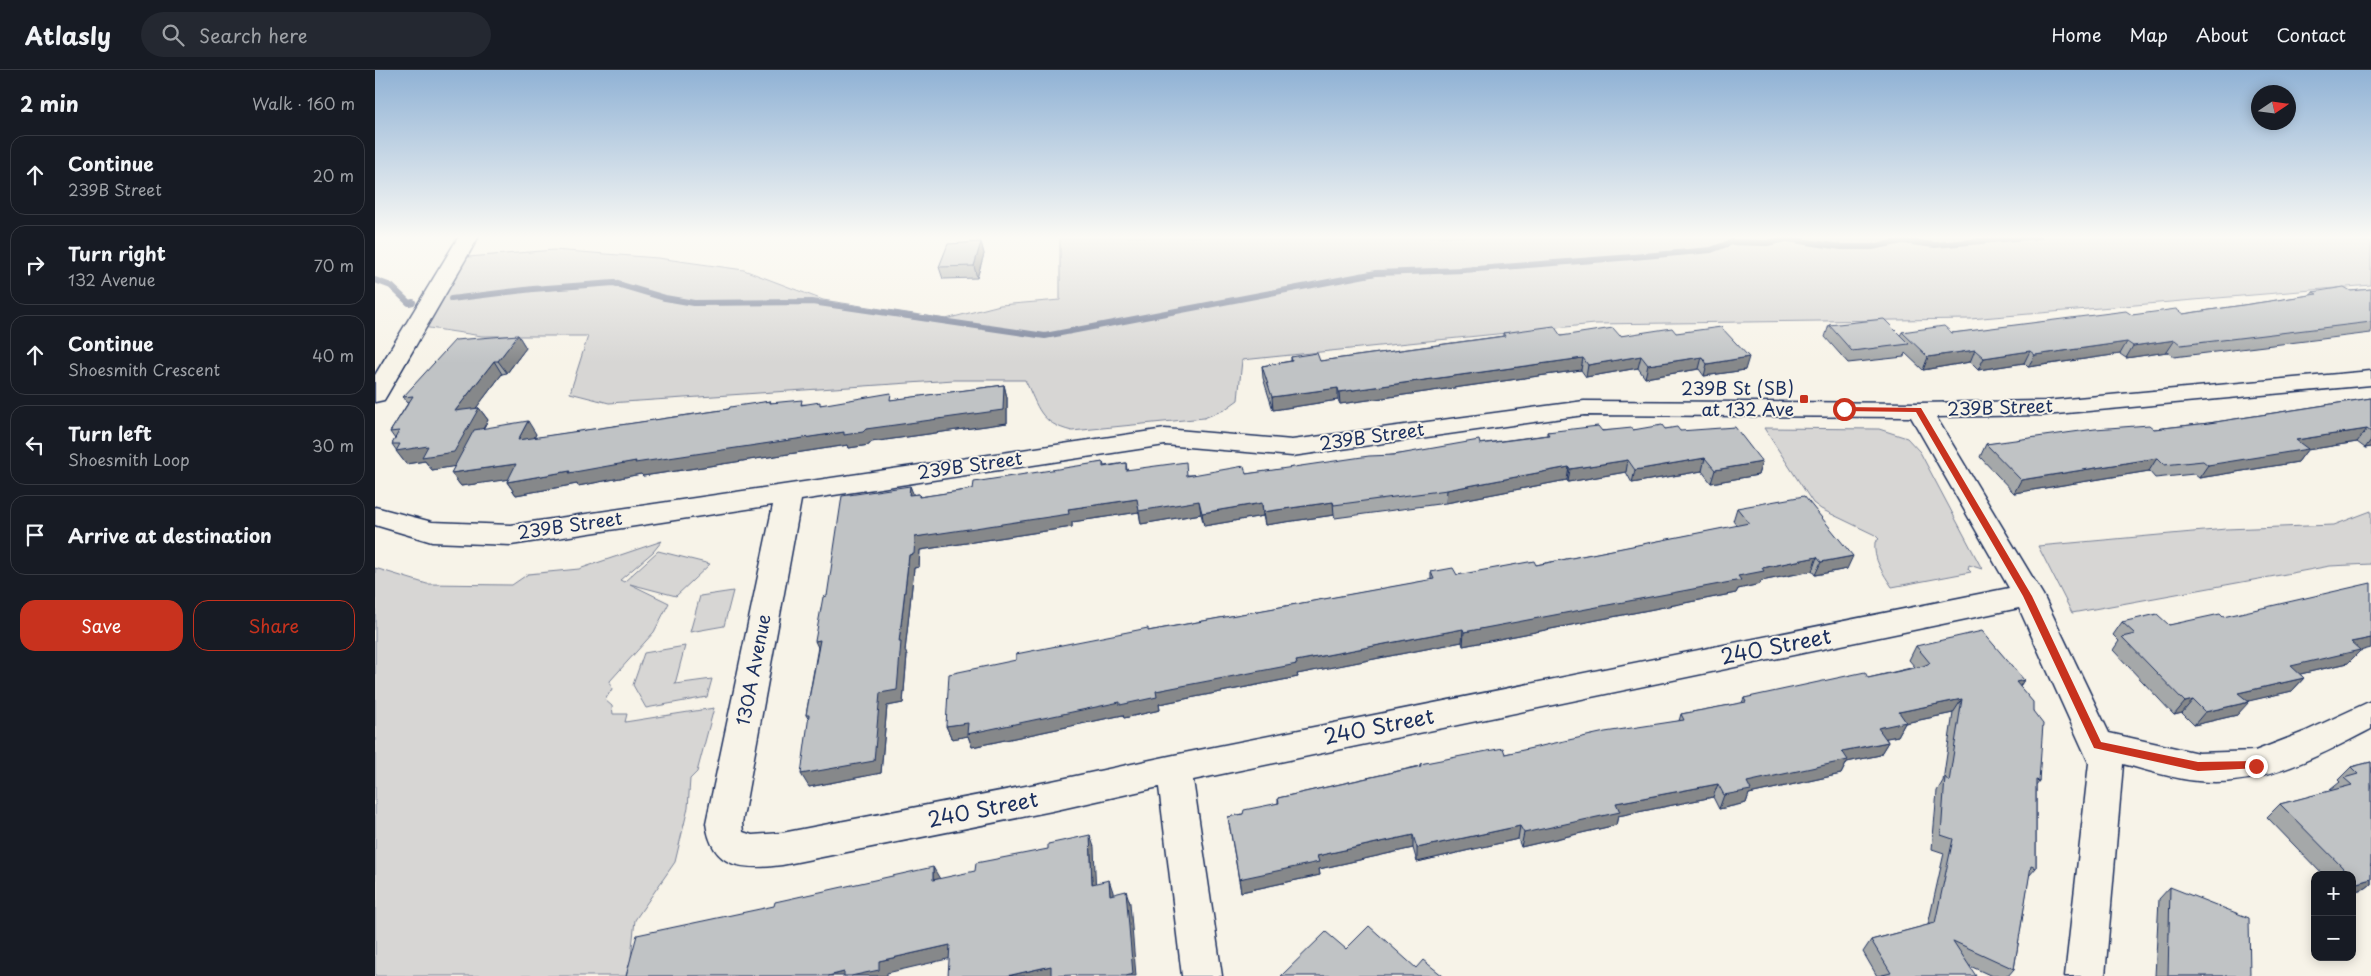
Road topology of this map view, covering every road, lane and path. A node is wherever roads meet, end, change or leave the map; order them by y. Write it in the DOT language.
graph roads {
  1 [pos="444,278"];
  2 [pos="2371,378"];
  3 [pos="375,395"];
  4 [pos="1919,410"];
  5 [pos="789,493"];
  6 [pos="377,518"];
  7 [pos="2028,596"];
  8 [pos="2371,714"];
  9 [pos="2098,745"];
  10 [pos="1174,769"];
  11 [pos="731,846"];
  12 [pos="1202,976"];
  13 [pos="2085,976"];
  1 -- 3 [label="street"];
  2 -- 4 [label="street, 239B Street"];
  4 -- 5 [label="street, 239B Street"];
  4 -- 7 [label="street"];
  5 -- 6 [label="street, 239B Street"];
  5 -- 11 [label="street, 130A Avenue"];
  7 -- 9 [label="street"];
  7 -- 10 [label="street, 240 Street"];
  8 -- 9 [label="street"];
  9 -- 13 [label="street"];
  10 -- 11 [label="street, 240 Street"];
  10 -- 12 [label="street"];
}
